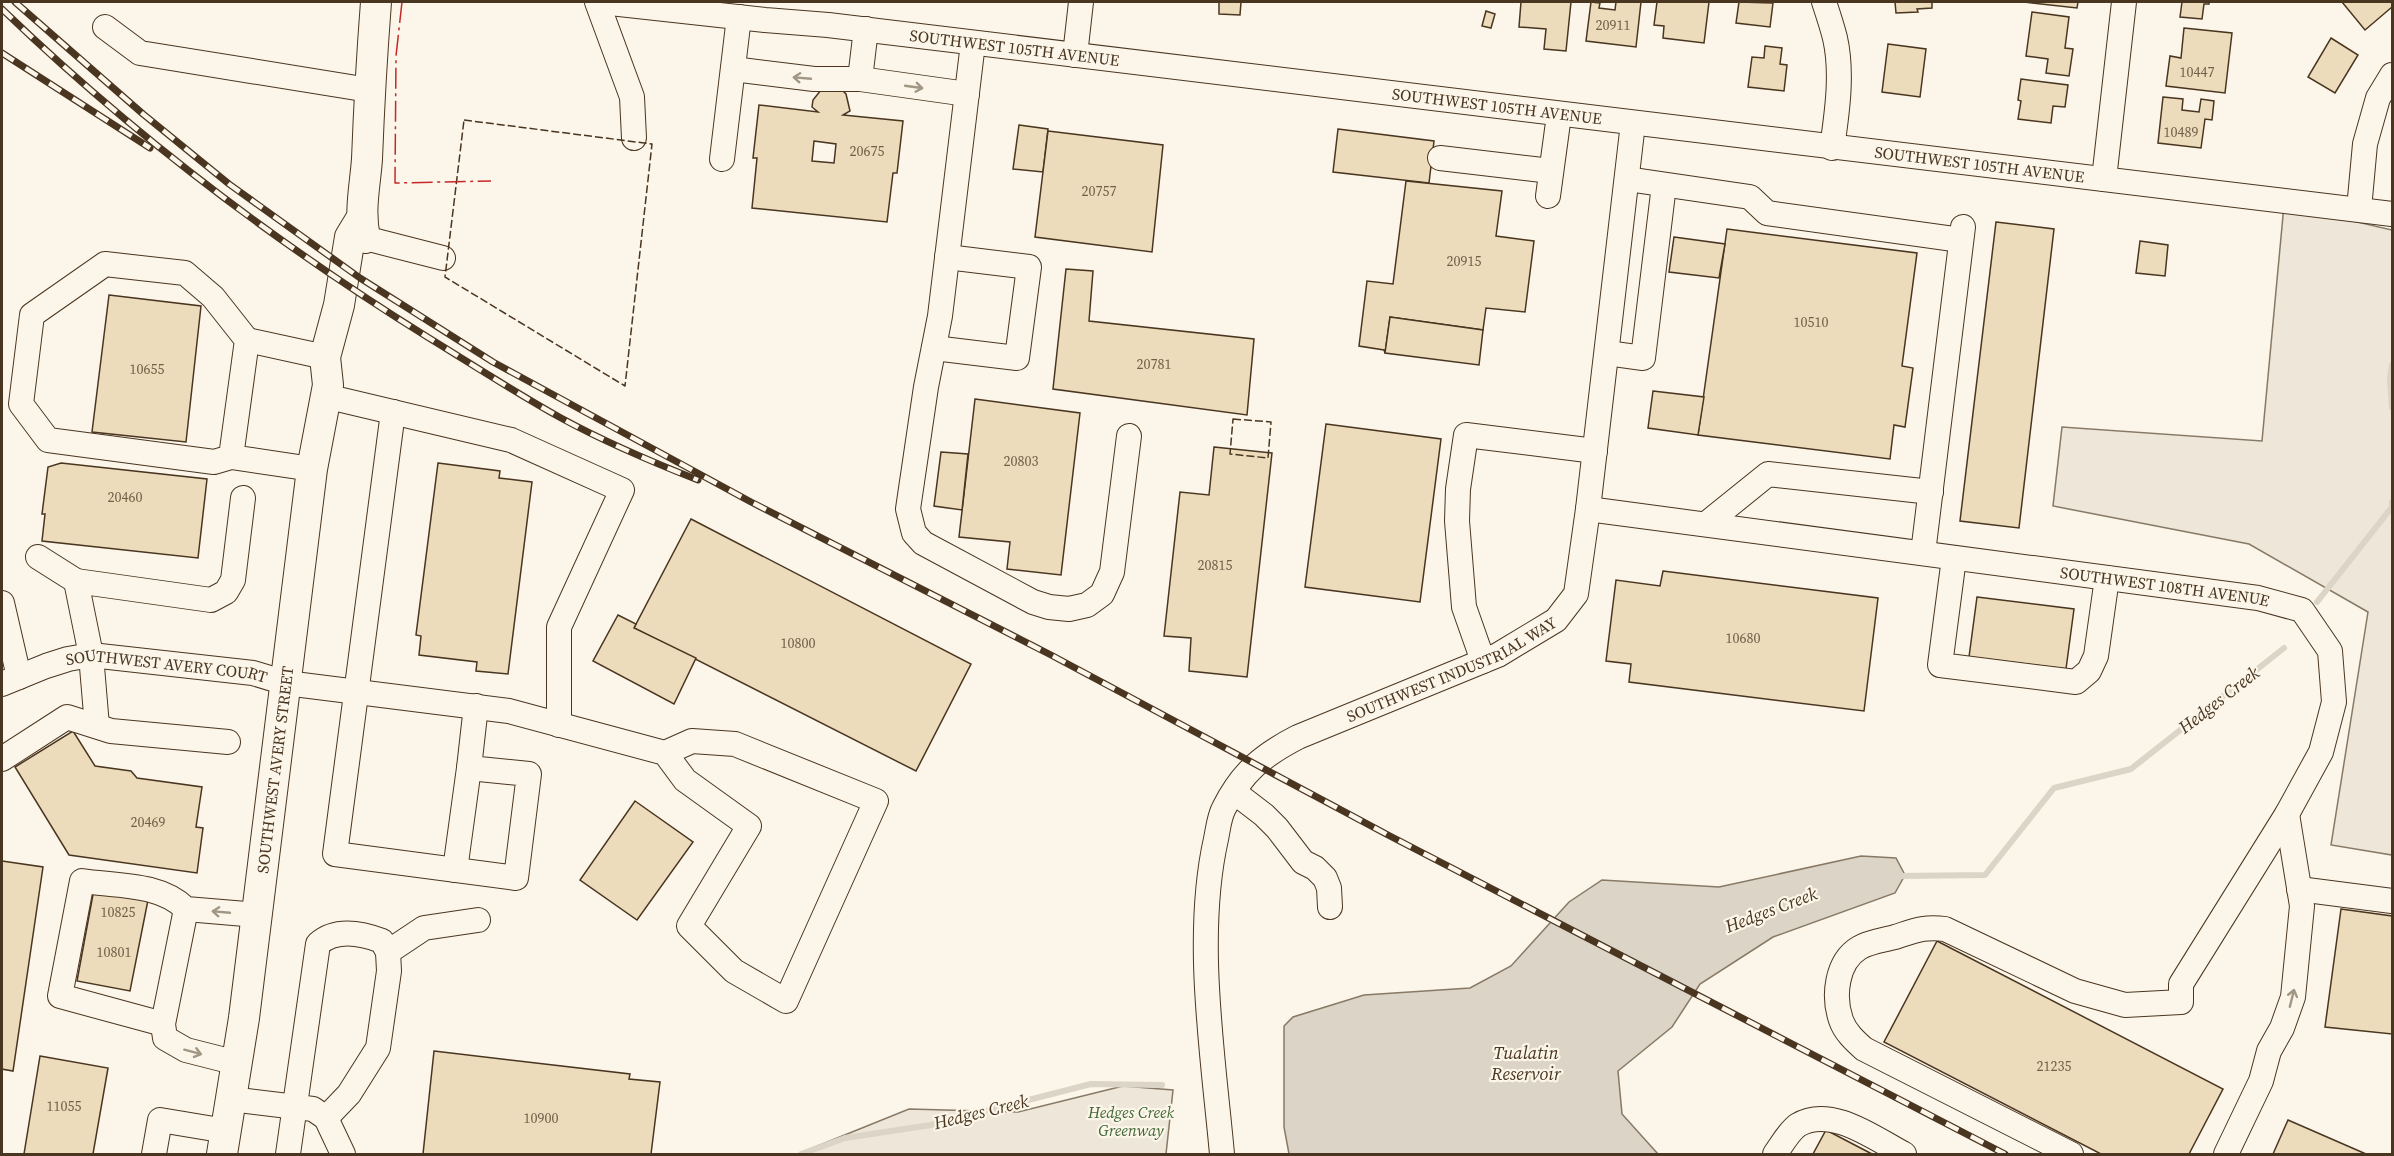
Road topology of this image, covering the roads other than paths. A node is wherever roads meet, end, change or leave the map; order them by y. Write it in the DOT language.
graph roads {
  1 [pos="376,2"];
  2 [pos="599,2"];
  3 [pos="1081,2"];
  4 [pos="1824,2"];
  5 [pos="2124,2"];
  6 [pos="739,17"];
  7 [pos="105,27"];
  8 [pos="866,29"];
  9 [pos="973,42"];
  10 [pos="1075,56"];
  11 [pos="733,69"];
  12 [pos="2392,75"];
  13 [pos="860,80"];
  14 [pos="369,90"];
  15 [pos="967,94"];
  16 [pos="1559,115"];
  17 [pos="1633,123"];
  18 [pos="634,138"];
  19 [pos="1832,148"];
  20 [pos="1440,158"];
  21 [pos="722,159"];
  22 [pos="1551,171"];
  23 [pos="1627,179"];
  24 [pos="2104,179"];
  25 [pos="1664,185"];
  26 [pos="1548,196"];
  27 [pos="2359,209"];
  28 [pos="2392,214"];
  29 [pos="363,229"];
  30 [pos="947,256"];
  31 [pos="443,258"];
  32 [pos="248,340"];
  33 [pos="934,348"];
  34 [pos="1607,353"];
  35 [pos="326,379"];
  36 [pos="393,412"];
  37 [pos="1129,436"];
  38 [pos="1595,451"];
  39 [pos="231,457"];
  40 [pos="312,469"];
  41 [pos="1931,492"];
  42 [pos="243,498"];
  43 [pos="1588,509"];
  44 [pos="1706,524"];
  45 [pos="1923,553"];
  46 [pos="38,557"];
  47 [pos="1954,558"];
  48 [pos="2107,578"];
  49 [pos="76,581"];
  50 [pos="3,613"];
  51 [pos="91,655"];
  52 [pos="1484,661"];
  53 [pos="10,680"];
  54 [pos="286,683"];
  55 [pos="357,692"];
  56 [pos="476,706"];
  57 [pos="559,725"];
  58 [pos="98,726"];
  59 [pos="228,742"];
  60 [pos="665,753"];
  61 [pos="2,759"];
  62 [pos="469,768"];
  63 [pos="1234,792"];
  64 [pos="2287,814"];
  65 [pos="455,870"];
  66 [pos="2300,889"];
  67 [pos="2392,901"];
  68 [pos="1330,907"];
  69 [pos="186,909"];
  70 [pos="256,915"];
  71 [pos="478,920"];
  72 [pos="388,952"];
  73 [pos="163,1024"];
  74 [pos="237,1063"];
  75 [pos="231,1099"];
  76 [pos="295,1107"];
  77 [pos="326,1118"];
  78 [pos="224,1143"];
  79 [pos="154,1155"];
  80 [pos="288,1155"];
  81 [pos="343,1155"];
  82 [pos="1222,1155"];
  83 [pos="1775,1155"];
  84 [pos="1904,1155"];
  85 [pos="2071,1155"];
  86 [pos="2226,1155"];
  1 -- 14 [label="main road, SOUTHWEST AVERY STREET"];
  2 -- 6 [label="street, SOUTHWEST 105TH AVENUE"];
  2 -- 18 [label="street"];
  3 -- 10 [label="street"];
  4 -- 19 [label="street"];
  5 -- 24 [label="street"];
  6 -- 8 [label="street, SOUTHWEST 105TH AVENUE"];
  6 -- 11 [label="street"];
  7 -- 14 [label="street"];
  8 -- 9 [label="street, SOUTHWEST 105TH AVENUE"];
  8 -- 13 [label="street"];
  9 -- 10 [label="street, SOUTHWEST 105TH AVENUE"];
  9 -- 15 [label="street"];
  10 -- 16 [label="street, SOUTHWEST 105TH AVENUE"];
  13 -- 11 [label="street, one-way"];
  11 -- 21 [label="street"];
  12 -- 27 [label="street"];
  13 -- 15 [label="street, one-way"];
  14 -- 29 [label="main road, SOUTHWEST AVERY STREET"];
  15 -- 30 [label="street"];
  16 -- 17 [label="street, SOUTHWEST 105TH AVENUE"];
  16 -- 22 [label="street"];
  17 -- 19 [label="street, SOUTHWEST 105TH AVENUE"];
  17 -- 23 [label="street, SOUTHWEST INDUSTRIAL WAY"];
  19 -- 24 [label="street, SOUTHWEST 105TH AVENUE"];
  20 -- 22 [label="street"];
  22 -- 26 [label="street"];
  23 -- 25 [label="street"];
  23 -- 34 [label="street, SOUTHWEST INDUSTRIAL WAY"];
  24 -- 27 [label="street, SOUTHWEST 105TH AVENUE"];
  25 -- 34 [label="street"];
  25 -- 41 [label="street"];
  27 -- 28 [label="street, SOUTHWEST 105TH AVENUE"];
  29 -- 31 [label="street"];
  29 -- 35 [label="main road, SOUTHWEST AVERY STREET"];
  30 -- 33 [label="street"];
  30 -- 33 [label="street"];
  32 -- 35 [label="street"];
  32 -- 39 [label="street"];
  32 -- 39 [label="street"];
  33 -- 37 [label="street"];
  34 -- 38 [label="street, SOUTHWEST INDUSTRIAL WAY"];
  35 -- 36 [label="street"];
  35 -- 40 [label="main road, SOUTHWEST AVERY STREET"];
  36 -- 55 [label="street"];
  36 -- 57 [label="street"];
  38 -- 43 [label="street, SOUTHWEST INDUSTRIAL WAY"];
  38 -- 52 [label="street"];
  39 -- 40 [label="street"];
  40 -- 54 [label="main road, SOUTHWEST AVERY STREET"];
  41 -- 44 [label="street"];
  41 -- 45 [label="street"];
  42 -- 49 [label="street"];
  43 -- 44 [label="street, SOUTHWEST 108TH AVENUE"];
  43 -- 52 [label="street, SOUTHWEST INDUSTRIAL WAY"];
  44 -- 45 [label="street, SOUTHWEST 108TH AVENUE"];
  45 -- 47 [label="street, SOUTHWEST 108TH AVENUE"];
  46 -- 49 [label="street"];
  47 -- 48 [label="street, SOUTHWEST 108TH AVENUE"];
  47 -- 48 [label="street"];
  48 -- 64 [label="street, SOUTHWEST 108TH AVENUE"];
  49 -- 51 [label="street"];
  50 -- 53 [label="street"];
  51 -- 53 [label="street, SOUTHWEST AVERY COURT"];
  51 -- 54 [label="street, SOUTHWEST AVERY COURT"];
  51 -- 58 [label="street"];
  52 -- 63 [label="street, SOUTHWEST INDUSTRIAL WAY"];
  54 -- 55 [label="street, SOUTHWEST AVERY COURT"];
  54 -- 70 [label="main road, SOUTHWEST AVERY STREET"];
  55 -- 56 [label="street, SOUTHWEST AVERY COURT"];
  55 -- 65 [label="street"];
  56 -- 57 [label="street, SOUTHWEST AVERY COURT"];
  56 -- 62 [label="street"];
  57 -- 60 [label="street, SOUTHWEST AVERY COURT"];
  58 -- 59 [label="street"];
  58 -- 61 [label="street"];
  60 -- 60 [label="street"];
  62 -- 65 [label="street"];
  62 -- 65 [label="street"];
  63 -- 68 [label="street"];
  63 -- 82 [label="street, SOUTHWEST INDUSTRIAL WAY"];
  64 -- 66 [label="street"];
  64 -- 85 [label="street, SOUTHWEST 108TH AVENUE"];
  66 -- 67 [label="street"];
  86 -- 66 [label="street, one-way"];
  70 -- 69 [label="street, one-way"];
  69 -- 73 [label="street"];
  69 -- 73 [label="street"];
  70 -- 74 [label="main road, SOUTHWEST AVERY STREET"];
  71 -- 72 [label="street"];
  72 -- 76 [label="street"];
  72 -- 77 [label="street"];
  73 -- 74 [label="street, one-way"];
  74 -- 75 [label="main road, SOUTHWEST AVERY STREET"];
  75 -- 76 [label="street"];
  75 -- 78 [label="main road, SOUTHWEST AVERY STREET"];
  76 -- 77 [label="street"];
  76 -- 80 [label="street"];
  77 -- 81 [label="street"];
  78 -- 79 [label="street"];
  83 -- 84 [label="street"];
}
